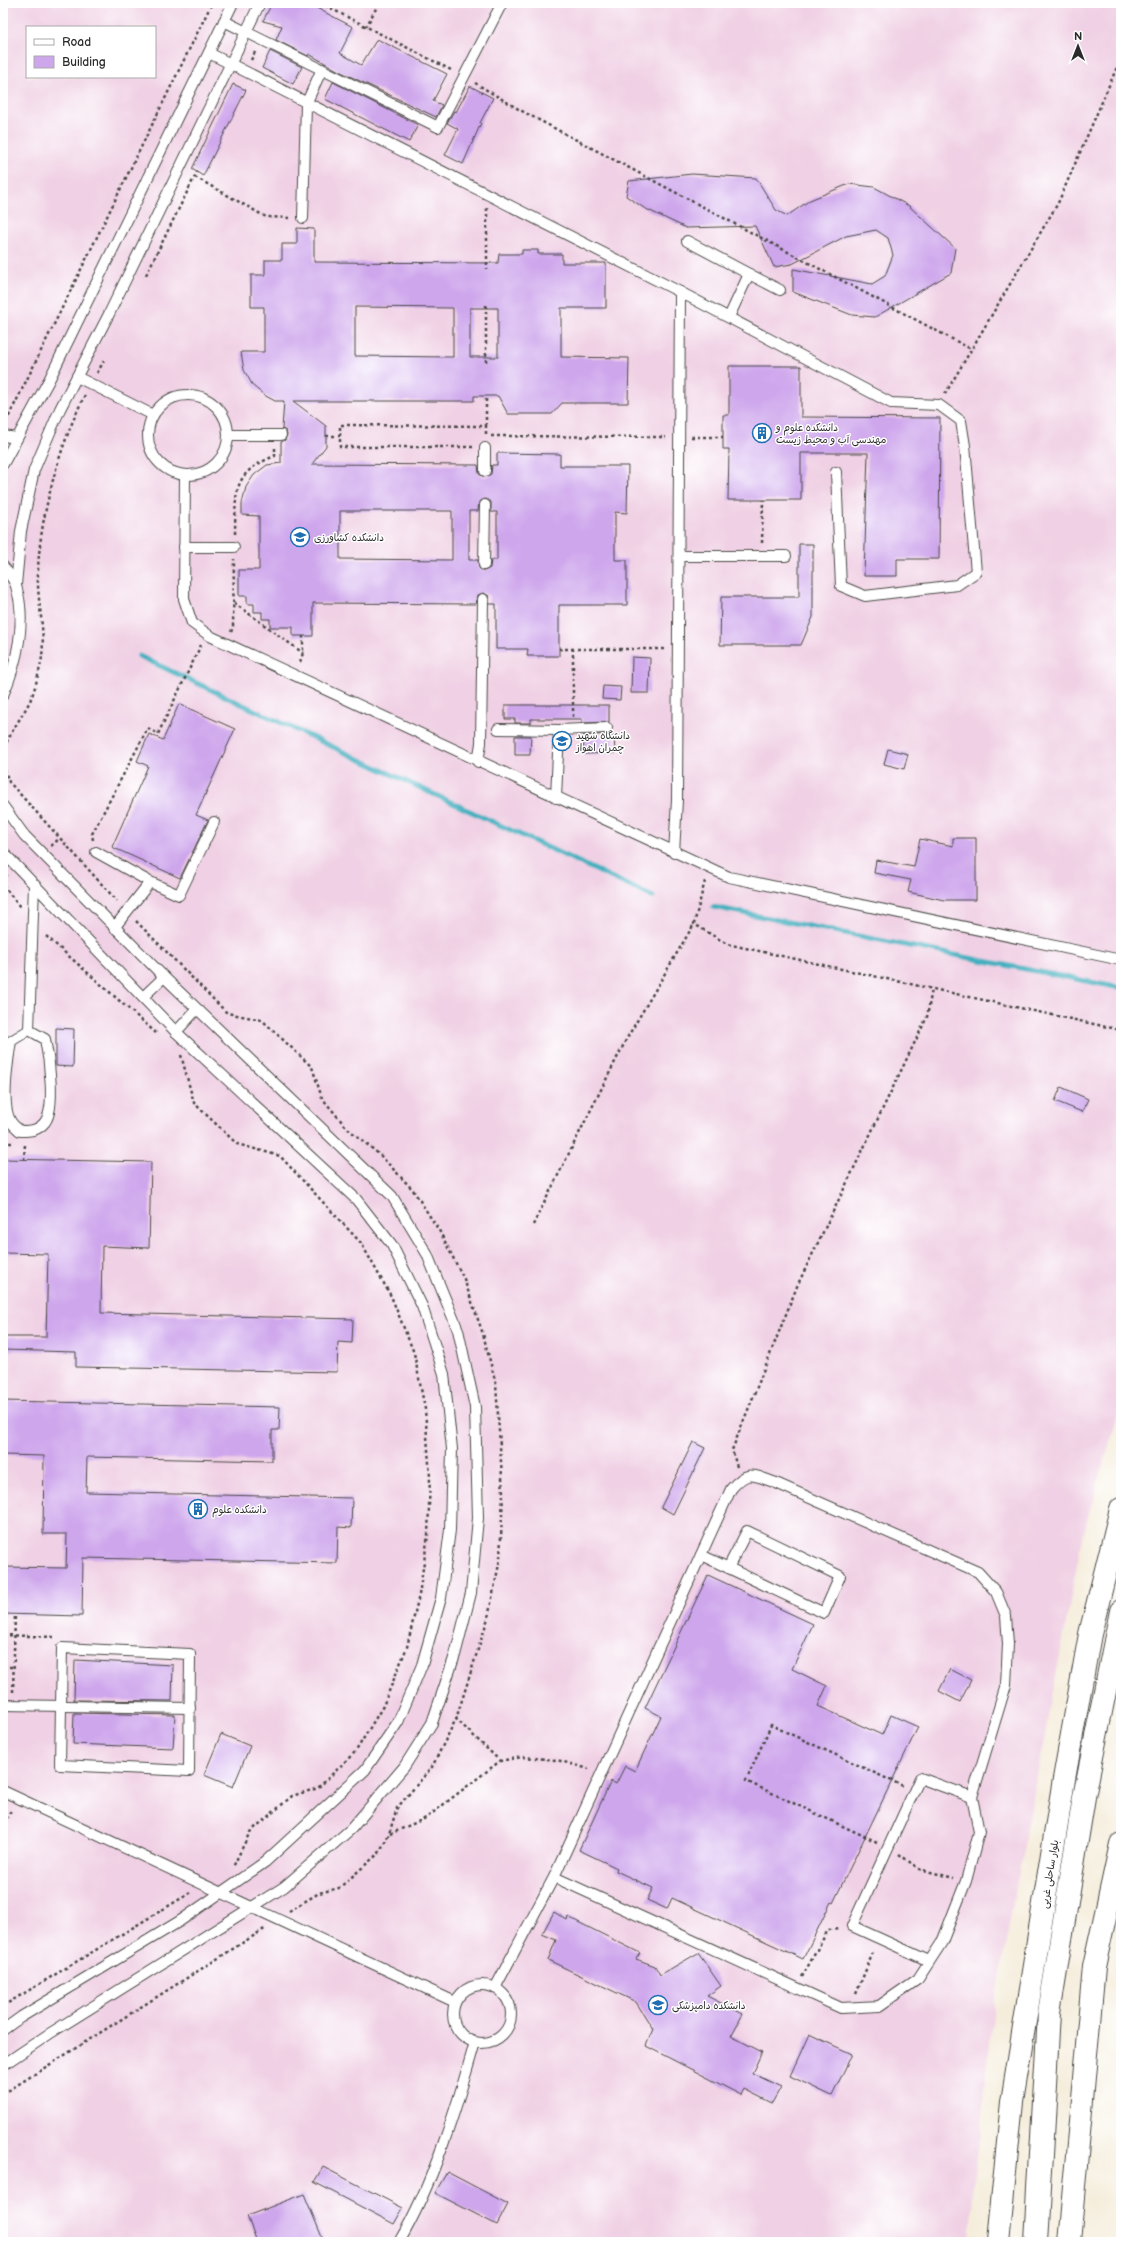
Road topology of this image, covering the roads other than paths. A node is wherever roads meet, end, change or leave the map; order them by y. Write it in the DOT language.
graph roads {
  1 [pos="233,3"];
  2 [pos="260,3"];
  3 [pos="502,3"];
  4 [pos="224,21"];
  5 [pos="246,32"];
  6 [pos="209,53"];
  7 [pos="230,64"];
  8 [pos="322,69"];
  9 [pos="306,104"];
  10 [pos="303,218"];
  11 [pos="687,242"];
  12 [pos="749,274"];
  13 [pos="780,290"];
  14 [pos="680,292"];
  15 [pos="729,317"];
  16 [pos="77,377"];
  17 [pos="153,415"];
  18 [pos="278,435"];
  19 [pos="3,436"];
  20 [pos="228,436"];
  21 [pos="17,438"];
  22 [pos="485,448"];
  23 [pos="3,464"];
  24 [pos="485,471"];
  25 [pos="836,472"];
  26 [pos="185,475"];
  27 [pos="484,504"];
  28 [pos="184,547"];
  29 [pos="234,547"];
  30 [pos="679,556"];
  31 [pos="786,556"];
  32 [pos="484,565"];
  33 [pos="3,566"];
  34 [pos="16,585"];
  35 [pos="483,599"];
  36 [pos="3,694"];
  37 [pos="607,728"];
  38 [pos="498,729"];
  39 [pos="559,730"];
  40 [pos="478,762"];
  41 [pos="556,798"];
  42 [pos="3,806"];
  43 [pos="214,822"];
  44 [pos="3,852"];
  45 [pos="96,852"];
  46 [pos="674,853"];
  47 [pos="150,882"];
  48 [pos="34,884"];
  49 [pos="114,928"];
  50 [pos="1121,960"];
  51 [pos="164,977"];
  52 [pos="143,997"];
  53 [pos="196,1010"];
  54 [pos="29,1030"];
  55 [pos="176,1032"];
  56 [pos="1121,1509"];
  57 [pos="701,1555"];
  58 [pos="728,1568"];
  59 [pos="1121,1611"];
  60 [pos="8,1705"];
  61 [pos="61,1705"];
  62 [pos="190,1708"];
  63 [pos="3,1791"];
  64 [pos="972,1798"];
  65 [pos="1121,1844"];
  66 [pos="554,1877"];
  67 [pos="220,1893"];
  68 [pos="252,1908"];
  69 [pos="929,1961"];
  70 [pos="495,1988"];
  71 [pos="455,2002"];
  72 [pos="3,2030"];
  73 [pos="475,2042"];
  74 [pos="3,2065"];
  75 [pos="399,2242"];
  76 [pos="998,2242"];
  77 [pos="1036,2242"];
  78 [pos="1068,2242"];
  1 -- 4 [label="lane"];
  2 -- 5 [label="lane"];
  3 -- 8 [label="lane"];
  4 -- 5 [label="lane"];
  4 -- 6 [label="lane"];
  5 -- 7 [label="lane"];
  5 -- 8 [label="lane"];
  6 -- 7 [label="lane"];
  6 -- 21 [label="lane"];
  7 -- 9 [label="lane"];
  7 -- 16 [label="lane"];
  8 -- 9 [label="lane"];
  9 -- 10 [label="lane"];
  9 -- 14 [label="lane"];
  11 -- 12 [label="lane"];
  12 -- 13 [label="lane"];
  12 -- 15 [label="lane"];
  14 -- 15 [label="lane"];
  14 -- 30 [label="lane"];
  15 -- 25 [label="lane"];
  16 -- 17 [label="lane"];
  16 -- 34 [label="lane"];
  17 -- 20 [label="lane"];
  17 -- 26 [label="lane"];
  18 -- 20 [label="lane"];
  19 -- 21 [label="lane"];
  20 -- 26 [label="lane"];
  21 -- 23 [label="lane"];
  22 -- 24 [label="lane"];
  26 -- 28 [label="lane"];
  27 -- 32 [label="lane"];
  28 -- 29 [label="lane"];
  28 -- 40 [label="lane"];
  30 -- 31 [label="lane"];
  30 -- 46 [label="lane"];
  33 -- 34 [label="lane"];
  34 -- 36 [label="lane"];
  35 -- 40 [label="lane"];
  37 -- 39 [label="lane"];
  38 -- 39 [label="lane"];
  39 -- 41 [label="lane"];
  40 -- 41 [label="lane"];
  41 -- 46 [label="lane"];
  42 -- 49 [label="lane"];
  43 -- 47 [label="lane"];
  44 -- 48 [label="lane"];
  45 -- 47 [label="lane"];
  46 -- 50 [label="lane"];
  47 -- 49 [label="lane"];
  48 -- 52 [label="lane"];
  48 -- 54 [label="lane"];
  49 -- 51 [label="lane"];
  51 -- 52 [label="lane"];
  51 -- 53 [label="lane"];
  52 -- 55 [label="lane"];
  53 -- 55 [label="lane"];
  53 -- 68 [label="lane"];
  54 -- 54 [label="lane"];
  55 -- 67 [label="lane"];
  56 -- 76 [label="main road, بلوار ساحلی غربی"];
  57 -- 58 [label="lane"];
  57 -- 64 [label="lane"];
  57 -- 66 [label="lane"];
  58 -- 58 [label="lane"];
  59 -- 77 [label="main road"];
  60 -- 61 [label="lane"];
  61 -- 62 [label="lane"];
  61 -- 62 [label="lane"];
  61 -- 62 [label="lane"];
  63 -- 67 [label="lane"];
  64 -- 69 [label="lane"];
  64 -- 69 [label="lane"];
  65 -- 78 [label="main road"];
  66 -- 69 [label="lane"];
  66 -- 70 [label="lane"];
  67 -- 68 [label="lane"];
  67 -- 72 [label="lane"];
  68 -- 71 [label="lane"];
  68 -- 74 [label="lane"];
  70 -- 71 [label="lane"];
  70 -- 73 [label="lane"];
  71 -- 73 [label="lane"];
  73 -- 75 [label="lane"];
}
